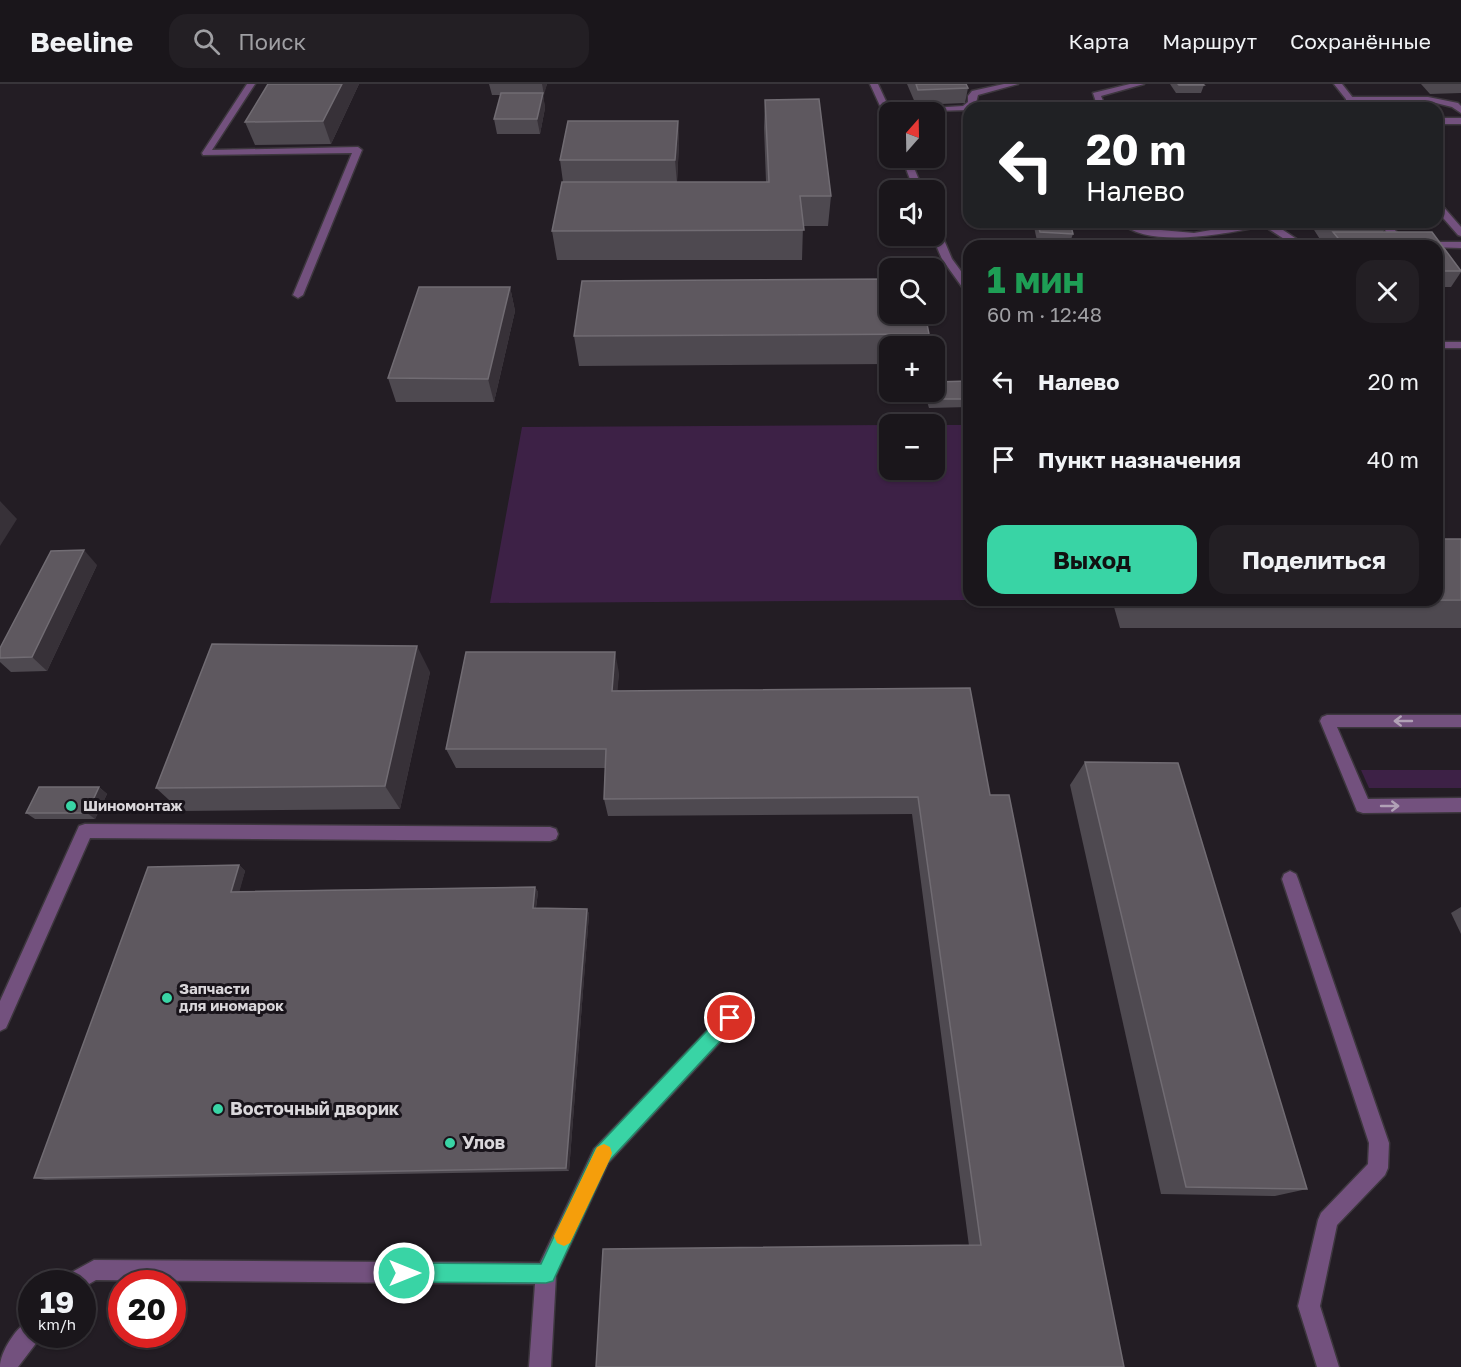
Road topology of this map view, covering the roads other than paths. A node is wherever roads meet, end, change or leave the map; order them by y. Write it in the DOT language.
graph roads {
  1 [pos="251,84"];
  2 [pos="874,84"];
  3 [pos="1014,84"];
  4 [pos="1140,84"];
  5 [pos="1338,84"];
  6 [pos="1349,99"];
  7 [pos="883,102"];
  8 [pos="972,102"];
  9 [pos="1099,102"];
  10 [pos="1352,102"];
  11 [pos="1442,102"];
  12 [pos="1443,102"];
  13 [pos="963,108"];
  14 [pos="945,109"];
  15 [pos="1461,111"];
  16 [pos="1443,121"];
  17 [pos="1461,121"];
  18 [pos="1443,212"];
  19 [pos="1139,228"];
  20 [pos="1236,228"];
  21 [pos="1274,228"];
  22 [pos="1461,234"];
  23 [pos="1293,240"];
  24 [pos="1443,245"];
  25 [pos="1461,245"];
  26 [pos="942,246"];
  27 [pos="963,281"];
  28 [pos="298,294"];
  29 [pos="1443,345"];
  30 [pos="1461,345"];
  31 [pos="1461,721"];
  32 [pos="1461,805"];
  33 [pos="550,834"];
  34 [pos="1290,879"];
  35 [pos="730,1018"];
  36 [pos="0,1022"];
  37 [pos="96,1270"];
  38 [pos="546,1274"];
  39 [pos="19,1348"];
  40 [pos="5,1367"];
  41 [pos="540,1367"];
  42 [pos="1328,1367"];
  1 -- 28 [label="street"];
  2 -- 7 [label="street"];
  3 -- 8 [label="street"];
  4 -- 9 [label="street"];
  5 -- 6 [label="street"];
  6 -- 10 [label="street"];
  6 -- 11 [label="street"];
  12 -- 15 [label="street"];
  13 -- 14 [label="street"];
  16 -- 17 [label="street"];
  18 -- 22 [label="street"];
  19 -- 20 [label="street"];
  21 -- 23 [label="street"];
  24 -- 25 [label="street"];
  26 -- 27 [label="street"];
  29 -- 30 [label="street"];
  31 -- 32 [label="street, one-way"];
  33 -- 36 [label="street"];
  34 -- 42 [label="street"];
  35 -- 38 [label="street"];
  37 -- 38 [label="street"];
  38 -- 41 [label="street"];
  39 -- 40 [label="street"];
}
